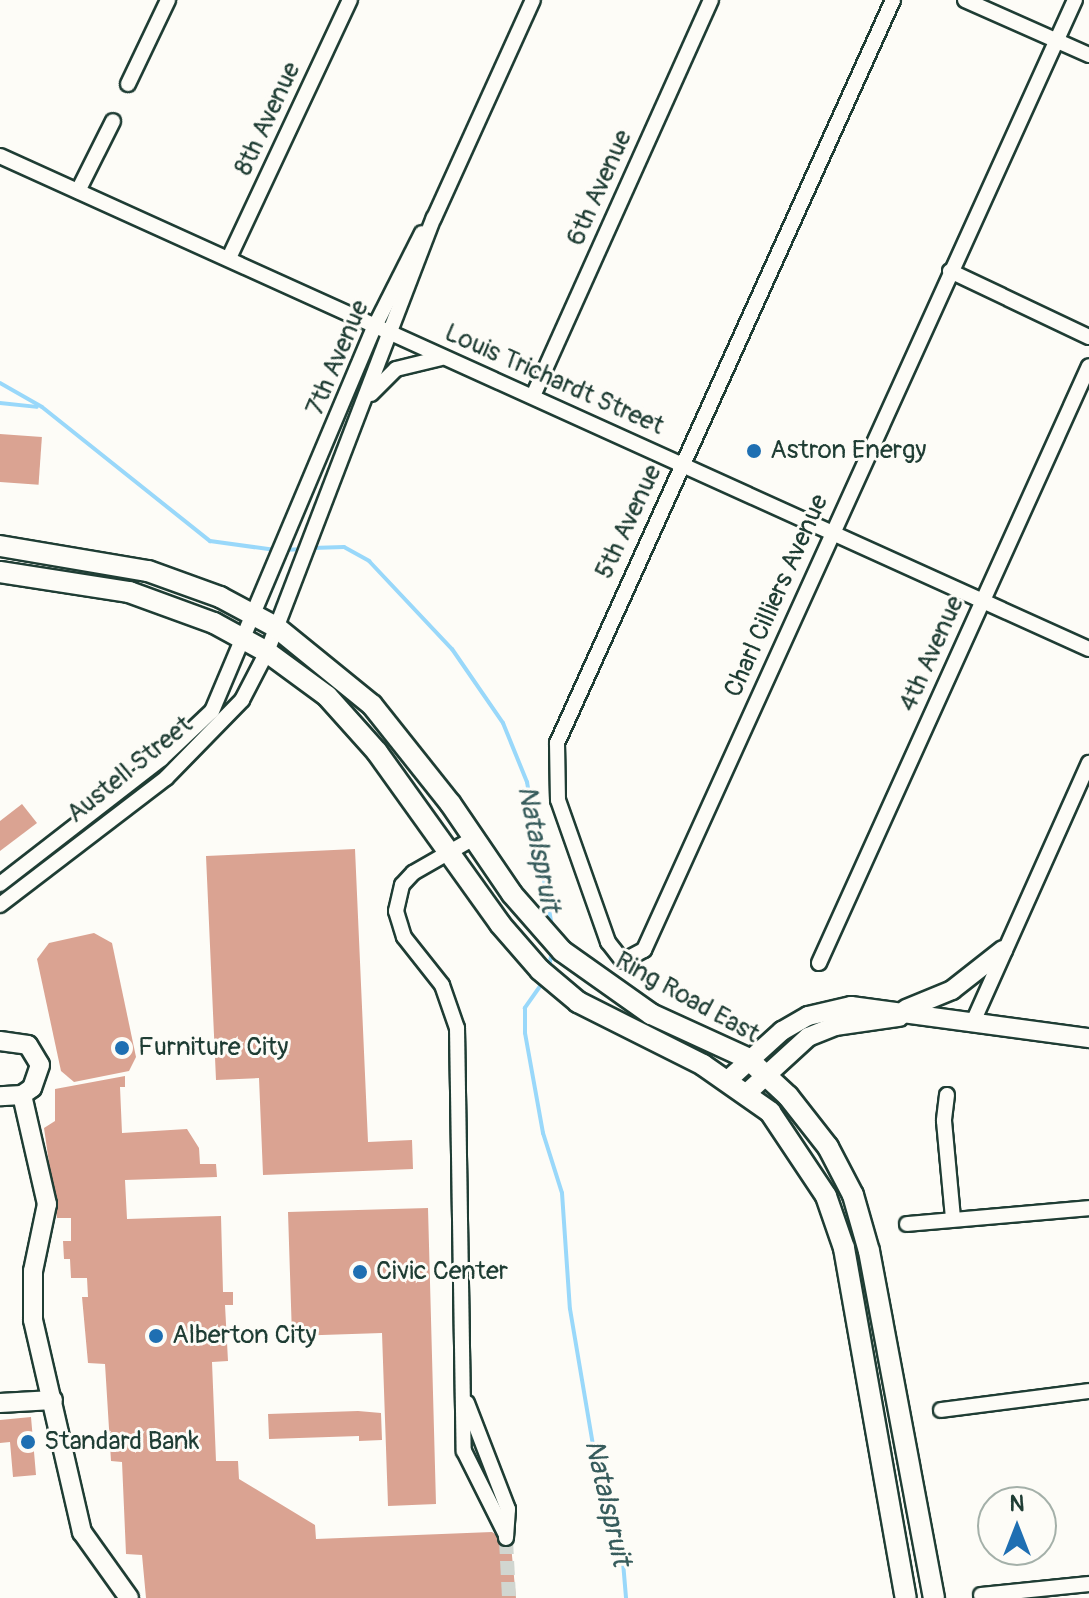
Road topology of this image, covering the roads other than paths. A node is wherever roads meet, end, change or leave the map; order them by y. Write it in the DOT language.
graph roads {
  1 [pos="168,0"];
  2 [pos="350,0"];
  3 [pos="533,0"];
  4 [pos="711,0"];
  5 [pos="893,0"];
  6 [pos="965,0"];
  7 [pos="1075,0"];
  8 [pos="1055,40"];
  9 [pos="1089,55"];
  10 [pos="128,84"];
  11 [pos="113,121"];
  12 [pos="0,156"];
  13 [pos="78,191"];
  14 [pos="434,218"];
  15 [pos="229,258"];
  16 [pos="950,271"];
  17 [pos="375,326"];
  18 [pos="390,333"];
  19 [pos="1089,337"];
  20 [pos="446,357"];
  21 [pos="1089,366"];
  22 [pos="533,396"];
  23 [pos="362,405"];
  24 [pos="683,465"];
  25 [pos="831,533"];
  26 [pos="0,546"];
  27 [pos="0,572"];
  28 [pos="291,577"];
  29 [pos="983,600"];
  30 [pos="255,614"];
  31 [pos="276,627"];
  32 [pos="246,639"];
  33 [pos="1089,649"];
  34 [pos="267,652"];
  35 [pos="1089,763"];
  36 [pos="474,838"];
  37 [pos="452,851"];
  38 [pos="0,884"];
  39 [pos="0,905"];
  40 [pos="644,950"];
  41 [pos="1003,950"];
  42 [pos="819,963"];
  43 [pos="900,1011"];
  44 [pos="926,1015"];
  45 [pos="973,1022"];
  46 [pos="1089,1038"];
  47 [pos="1,1039"];
  48 [pos="747,1058"];
  49 [pos="766,1076"];
  50 [pos="729,1079"];
  51 [pos="748,1092"];
  52 [pos="22,1095"];
  53 [pos="947,1095"];
  54 [pos="0,1096"];
  55 [pos="1089,1208"];
  56 [pos="953,1218"];
  57 [pos="907,1224"];
  58 [pos="1089,1391"];
  59 [pos="53,1400"];
  60 [pos="0,1403"];
  61 [pos="467,1403"];
  62 [pos="941,1410"];
  63 [pos="483,1444"];
  64 [pos="473,1477"];
  65 [pos="1089,1584"];
  66 [pos="981,1595"];
  67 [pos="129,1598"];
  68 [pos="906,1598"];
  69 [pos="934,1598"];
  1 -- 10 [label="street"];
  2 -- 15 [label="street, 8th Avenue"];
  3 -- 14 [label="street, 7th Avenue"];
  4 -- 22 [label="street, 6th Avenue"];
  5 -- 24 [label="street, 5th Avenue"];
  6 -- 8 [label="street"];
  7 -- 8 [label="street, Charl Cilliers Avenue"];
  8 -- 9 [label="street"];
  8 -- 16 [label="street, Charl Cilliers Avenue"];
  11 -- 13 [label="street"];
  12 -- 13 [label="street, Louis Trichardt Street"];
  13 -- 15 [label="street, Louis Trichardt Street"];
  14 -- 17 [label="street, 7th Avenue"];
  14 -- 18 [label="street, 7th Avenue"];
  15 -- 17 [label="street, Louis Trichardt Street"];
  16 -- 19 [label="street"];
  16 -- 25 [label="street, Charl Cilliers Avenue"];
  17 -- 18 [label="street, Louis Trichardt Street"];
  17 -- 30 [label="street, 7th Avenue"];
  18 -- 20 [label="street, Louis Trichardt Street"];
  18 -- 23 [label="street, 7th Avenue"];
  20 -- 22 [label="street, Louis Trichardt Street"];
  20 -- 23 [label="street"];
  21 -- 29 [label="street, 4th Avenue"];
  22 -- 24 [label="street, Louis Trichardt Street"];
  23 -- 28 [label="street, 7th Avenue"];
  24 -- 25 [label="street, Louis Trichardt Street"];
  24 -- 40 [label="street, 5th Avenue"];
  25 -- 29 [label="street, Louis Trichardt Street"];
  25 -- 40 [label="street, Charl Cilliers Avenue"];
  26 -- 30 [label="main road, Ring Road East"];
  27 -- 32 [label="main road, Ring Road East"];
  28 -- 31 [label="street, Austell Street"];
  29 -- 33 [label="street, Louis Trichardt Street"];
  29 -- 42 [label="street, 4th Avenue"];
  30 -- 31 [label="main road, Ring Road East"];
  30 -- 32 [label="street, 7th Avenue"];
  31 -- 34 [label="street, Austell Street"];
  31 -- 36 [label="main road, Ring Road East"];
  32 -- 34 [label="main road, Ring Road East"];
  32 -- 38 [label="street, 7th Avenue"];
  34 -- 37 [label="main road, Ring Road East"];
  34 -- 39 [label="street, Austell Street"];
  35 -- 41 [label="street"];
  36 -- 37 [label="street"];
  36 -- 48 [label="main road, Ring Road East"];
  37 -- 50 [label="main road, Ring Road East"];
  37 -- 61 [label="street"];
  41 -- 43 [label="main road"];
  41 -- 45 [label="street"];
  43 -- 44 [label="main road"];
  43 -- 48 [label="main road"];
  44 -- 45 [label="main road"];
  44 -- 49 [label="main road"];
  45 -- 46 [label="main road"];
  47 -- 52 [label="main road"];
  48 -- 49 [label="main road, Ring Road East"];
  48 -- 50 [label="main road"];
  49 -- 51 [label="main road"];
  49 -- 69 [label="main road, Ring Road East"];
  50 -- 51 [label="main road, Ring Road East"];
  51 -- 68 [label="main road, Ring Road East"];
  52 -- 54 [label="main road"];
  52 -- 59 [label="main road"];
  53 -- 56 [label="street"];
  55 -- 56 [label="street"];
  56 -- 57 [label="street"];
  58 -- 62 [label="street"];
  59 -- 60 [label="main road"];
  59 -- 67 [label="main road"];
  61 -- 63 [label="street"];
  61 -- 64 [label="street"];
  63 -- 64 [label="street"];
  63 -- 64 [label="street"];
  65 -- 66 [label="street"];
}
